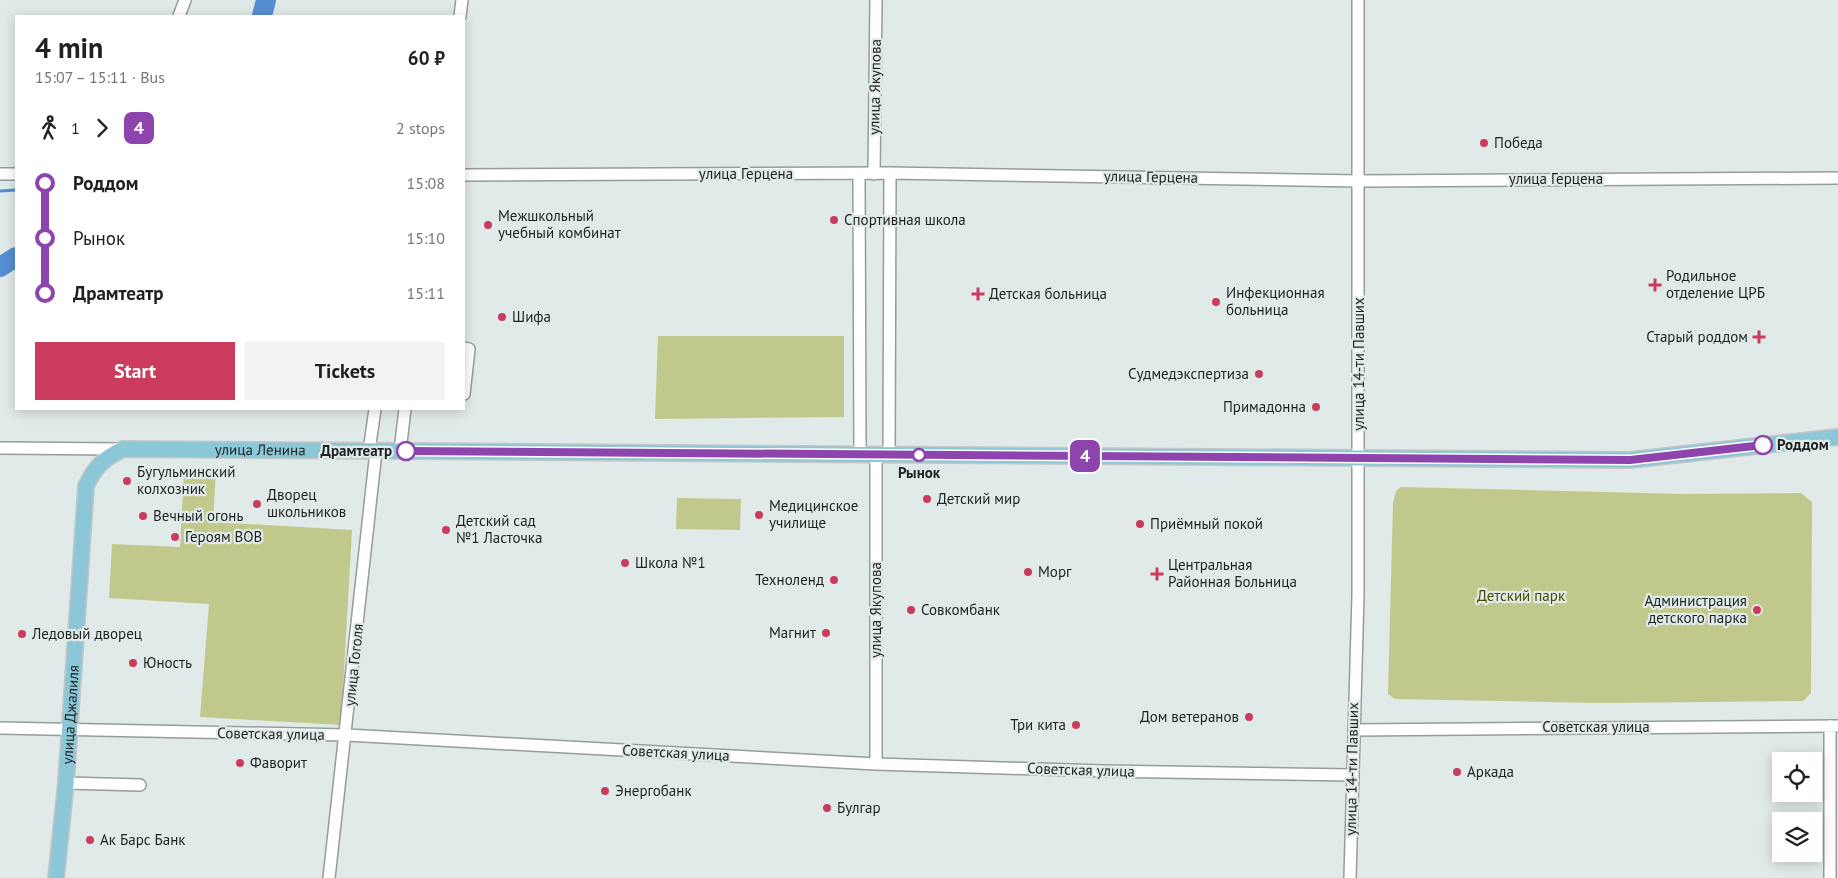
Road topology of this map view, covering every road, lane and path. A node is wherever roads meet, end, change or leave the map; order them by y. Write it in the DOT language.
graph roads {
  1 [pos="185,0"];
  2 [pos="462,0"];
  3 [pos="876,0"];
  4 [pos="1358,0"];
  5 [pos="179,15"];
  6 [pos="460,15"];
  7 [pos="890,173"];
  8 [pos="0,174"];
  9 [pos="15,174"];
  10 [pos="859,174"];
  11 [pos="874,174"];
  12 [pos="465,175"];
  13 [pos="1838,178"];
  14 [pos="1359,180"];
  15 [pos="465,348"];
  16 [pos="465,385"];
  17 [pos="375,410"];
  18 [pos="405,410"];
  19 [pos="1838,437"];
  20 [pos="0,448"];
  21 [pos="123,449"];
  22 [pos="373,451"];
  23 [pos="400,451"];
  24 [pos="860,455"];
  25 [pos="882,455"];
  26 [pos="1357,458"];
  27 [pos="1834,726"];
  28 [pos="0,728"];
  29 [pos="69,729"];
  30 [pos="1354,730"];
  31 [pos="347,735"];
  32 [pos="876,764"];
  33 [pos="1352,775"];
  34 [pos="66,783"];
  35 [pos="140,785"];
  36 [pos="56,878"];
  37 [pos="329,878"];
  38 [pos="1350,878"];
  39 [pos="1830,878"];
  1 -- 5 [label="street"];
  2 -- 6 [label="street"];
  3 -- 11 [label="street, улица Якупова"];
  4 -- 14 [label="street, улица 14-ти Павших"];
  7 -- 11 [label="street, улица Герцена"];
  7 -- 14 [label="street, улица Герцена"];
  7 -- 25 [label="street, улица Якупова"];
  8 -- 9 [label="street"];
  10 -- 11 [label="street, улица Герцена"];
  10 -- 12 [label="street, улица Герцена"];
  10 -- 24 [label="street"];
  13 -- 14 [label="street, улица Герцена"];
  14 -- 26 [label="street, улица 14-ти Павших"];
  15 -- 16 [label="street"];
  17 -- 22 [label="street, улица Гоголя"];
  18 -- 23 [label="street"];
  19 -- 26 [label="main road, улица Ленина"];
  20 -- 21 [label="street, улица Ленина"];
  21 -- 22 [label="main road, улица Ленина"];
  21 -- 29 [label="main road, улица Джалиля"];
  22 -- 23 [label="main road, улица Ленина"];
  22 -- 31 [label="street, улица Гоголя"];
  23 -- 24 [label="main road, улица Ленина"];
  24 -- 25 [label="main road, улица Ленина"];
  25 -- 26 [label="main road, улица Ленина"];
  25 -- 32 [label="street, улица Якупова"];
  26 -- 30 [label="street, улица 14-ти Павших"];
  27 -- 30 [label="street, Советская улица"];
  27 -- 39 [label="street"];
  28 -- 29 [label="street, Советская улица"];
  29 -- 31 [label="street, Советская улица"];
  29 -- 34 [label="main road, улица Джалиля"];
  30 -- 33 [label="street, улица 14-ти Павших"];
  31 -- 32 [label="street, Советская улица"];
  31 -- 37 [label="street, улица Гоголя"];
  32 -- 33 [label="street, Советская улица"];
  33 -- 38 [label="street, улица 14-ти Павших"];
  34 -- 35 [label="street"];
  34 -- 36 [label="main road, улица Джалиля"];
}
